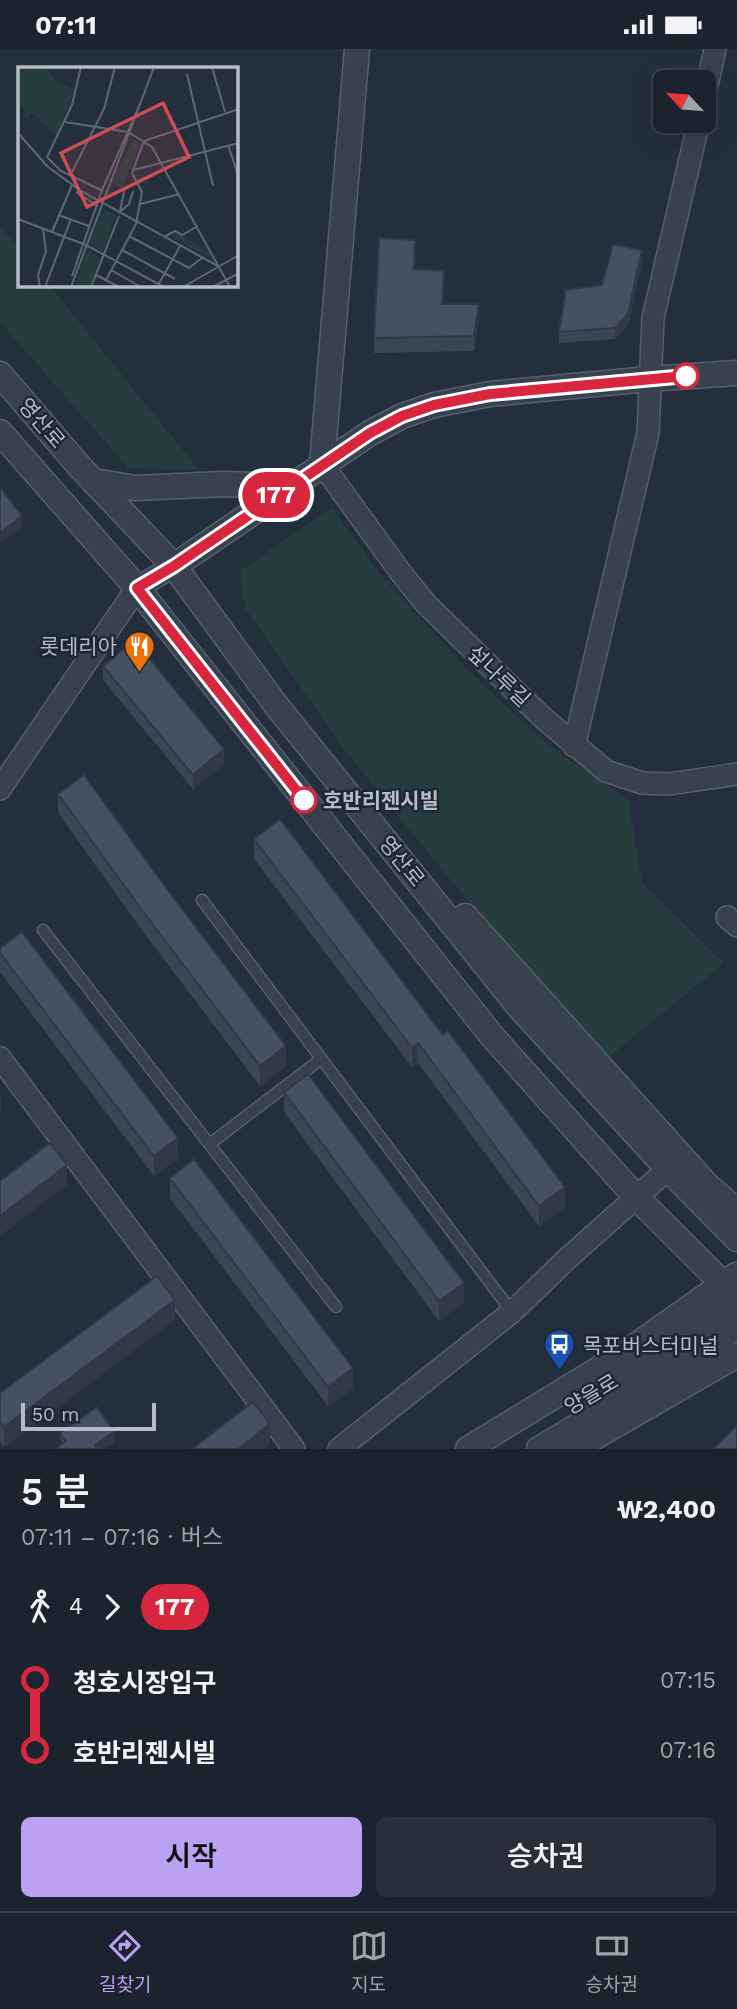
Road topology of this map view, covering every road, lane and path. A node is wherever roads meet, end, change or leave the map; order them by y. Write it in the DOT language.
graph roads {
  1 [pos="357,49"];
  2 [pos="715,49"];
  3 [pos="710,70"];
  4 [pos="696,133"];
  5 [pos="737,373"];
  6 [pos="0,374"];
  7 [pos="648,379"];
  8 [pos="0,432"];
  9 [pos="322,464"];
  10 [pos="93,481"];
  11 [pos="289,486"];
  12 [pos="174,566"];
  13 [pos="137,588"];
  14 [pos="276,705"];
  15 [pos="574,746"];
  16 [pos="737,773"];
  17 [pos="0,789"];
  18 [pos="202,900"];
  19 [pos="43,930"];
  20 [pos="0,1058"];
  21 [pos="321,1059"];
  22 [pos="211,1143"];
  23 [pos="668,1169"];
  24 [pos="635,1196"];
  25 [pos="737,1211"];
  26 [pos="737,1239"];
  27 [pos="734,1290"];
  28 [pos="337,1307"];
  29 [pos="512,1312"];
  30 [pos="737,1326"];
  31 [pos="689,1347"];
  32 [pos="737,1355"];
  33 [pos="294,1449"];
  34 [pos="338,1449"];
  35 [pos="468,1449"];
  36 [pos="498,1449"];
  37 [pos="540,1449"];
  38 [pos="574,1449"];
  1 -- 9 [label="street"];
  2 -- 3 [label="street"];
  4 -- 7 [label="street"];
  5 -- 7 [label="street"];
  6 -- 10 [label="street, 영산로"];
  7 -- 9 [label="street"];
  7 -- 15 [label="street"];
  8 -- 13 [label="street, 영산로"];
  9 -- 11 [label="street"];
  9 -- 15 [label="street, 섶나루길"];
  10 -- 11 [label="street"];
  10 -- 12 [label="street, 영산로"];
  11 -- 12 [label="street"];
  12 -- 13 [label="street"];
  12 -- 14 [label="street, 영산로"];
  13 -- 17 [label="street"];
  13 -- 24 [label="street, 영산로"];
  14 -- 23 [label="street, 영산로"];
  14 -- 25 [label="street"];
  15 -- 16 [label="street, 섶나루길"];
  18 -- 21 [label="lane"];
  19 -- 22 [label="lane"];
  20 -- 33 [label="street"];
  21 -- 22 [label="lane"];
  21 -- 29 [label="lane"];
  22 -- 28 [label="lane"];
  23 -- 24 [label="street"];
  23 -- 26 [label="street, 영산로"];
  24 -- 27 [label="street, 영산로"];
  24 -- 29 [label="street"];
  27 -- 31 [label="street"];
  27 -- 35 [label="street"];
  29 -- 34 [label="street"];
  30 -- 31 [label="street"];
  31 -- 36 [label="street, 양을로"];
  31 -- 37 [label="street, 양을로"];
  32 -- 38 [label="street"];
}
